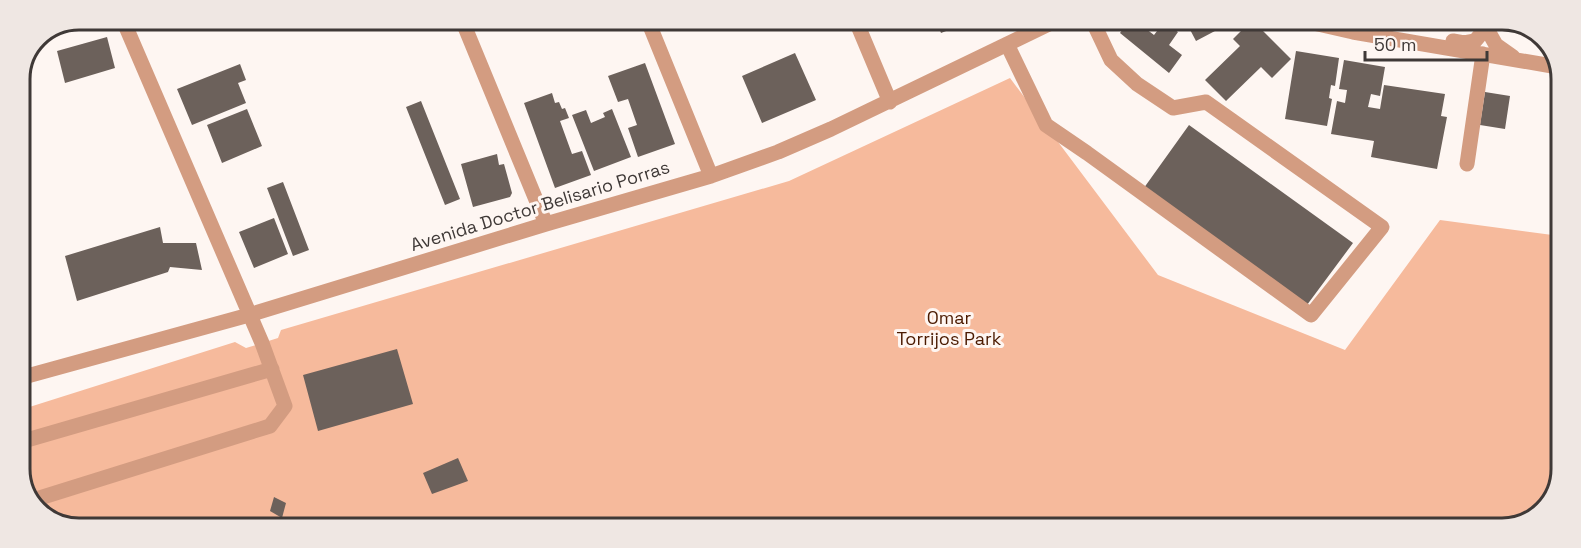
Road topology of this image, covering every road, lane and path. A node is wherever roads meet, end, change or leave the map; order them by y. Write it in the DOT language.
graph roads {
  1 [pos="127,30"];
  2 [pos="466,30"];
  3 [pos="652,30"];
  4 [pos="859,30"];
  5 [pos="1036,30"];
  6 [pos="1097,30"];
  7 [pos="1344,30"];
  8 [pos="1481,30"];
  9 [pos="1487,30"];
  10 [pos="1408,42"];
  11 [pos="1007,44"];
  12 [pos="1483,54"];
  13 [pos="1515,59"];
  14 [pos="1549,65"];
  15 [pos="890,102"];
  16 [pos="1467,164"];
  17 [pos="711,176"];
  18 [pos="546,224"];
  19 [pos="249,315"];
  20 [pos="272,369"];
  21 [pos="30,375"];
  22 [pos="30,439"];
  23 [pos="39,498"];
  1 -- 19 [label="street"];
  2 -- 18 [label="street"];
  3 -- 17 [label="street"];
  4 -- 15 [label="street"];
  5 -- 11 [label="street, Avenida Doctor Belisario Porras"];
  6 -- 11 [label="street"];
  7 -- 10 [label="street"];
  8 -- 10 [label="street"];
  9 -- 13 [label="street"];
  10 -- 12 [label="street"];
  11 -- 15 [label="street, Avenida Doctor Belisario Porras"];
  12 -- 13 [label="street"];
  12 -- 16 [label="street"];
  13 -- 14 [label="street"];
  15 -- 17 [label="street, Avenida Doctor Belisario Porras"];
  17 -- 18 [label="street, Avenida Doctor Belisario Porras"];
  18 -- 19 [label="street, Avenida Doctor Belisario Porras"];
  19 -- 20 [label="street"];
  19 -- 21 [label="street, Avenida Doctor Belisario Porras"];
  20 -- 22 [label="street"];
  20 -- 23 [label="street"];
}
